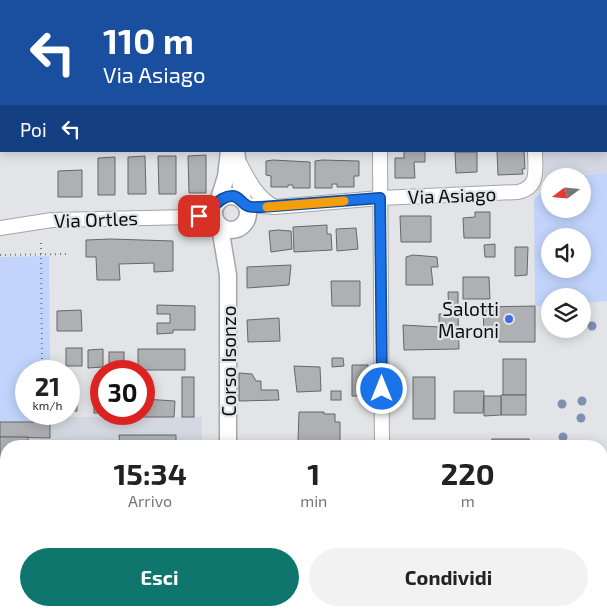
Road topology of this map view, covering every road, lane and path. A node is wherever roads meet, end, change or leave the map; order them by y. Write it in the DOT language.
graph roads {
  1 [pos="234,152"];
  2 [pos="380,152"];
  3 [pos="535,152"];
  4 [pos="380,198"];
  5 [pos="217,204"];
  6 [pos="275,207"];
  7 [pos="244,213"];
  8 [pos="192,217"];
  9 [pos="219,225"];
  10 [pos="0,228"];
  11 [pos="41,243"];
  12 [pos="42,254"];
  13 [pos="67,254"];
  14 [pos="0,255"];
  15 [pos="228,275"];
  16 [pos="42,360"];
  17 [pos="228,440"];
  18 [pos="382,440"];
  1 -- 5 [label="street"];
  1 -- 6 [label="street"];
  1 -- 7 [label="street, Corso Isonzo"];
  2 -- 4 [label="street"];
  3 -- 4 [label="street, Via Asiago"];
  4 -- 6 [label="street, Via Asiago"];
  4 -- 18 [label="street"];
  5 -- 7 [label="street"];
  5 -- 8 [label="street, Via Ortles"];
  5 -- 9 [label="street"];
  6 -- 7 [label="street, Via Asiago"];
  7 -- 9 [label="street"];
  7 -- 15 [label="street, Corso Isonzo"];
  8 -- 9 [label="street, Via Ortles"];
  8 -- 10 [label="street, Via Ortles"];
  9 -- 15 [label="street, Corso Isonzo"];
  11 -- 12 [label="path"];
  12 -- 13 [label="path"];
  12 -- 14 [label="path"];
  12 -- 16 [label="path"];
  15 -- 17 [label="street, Corso Isonzo"];
}
